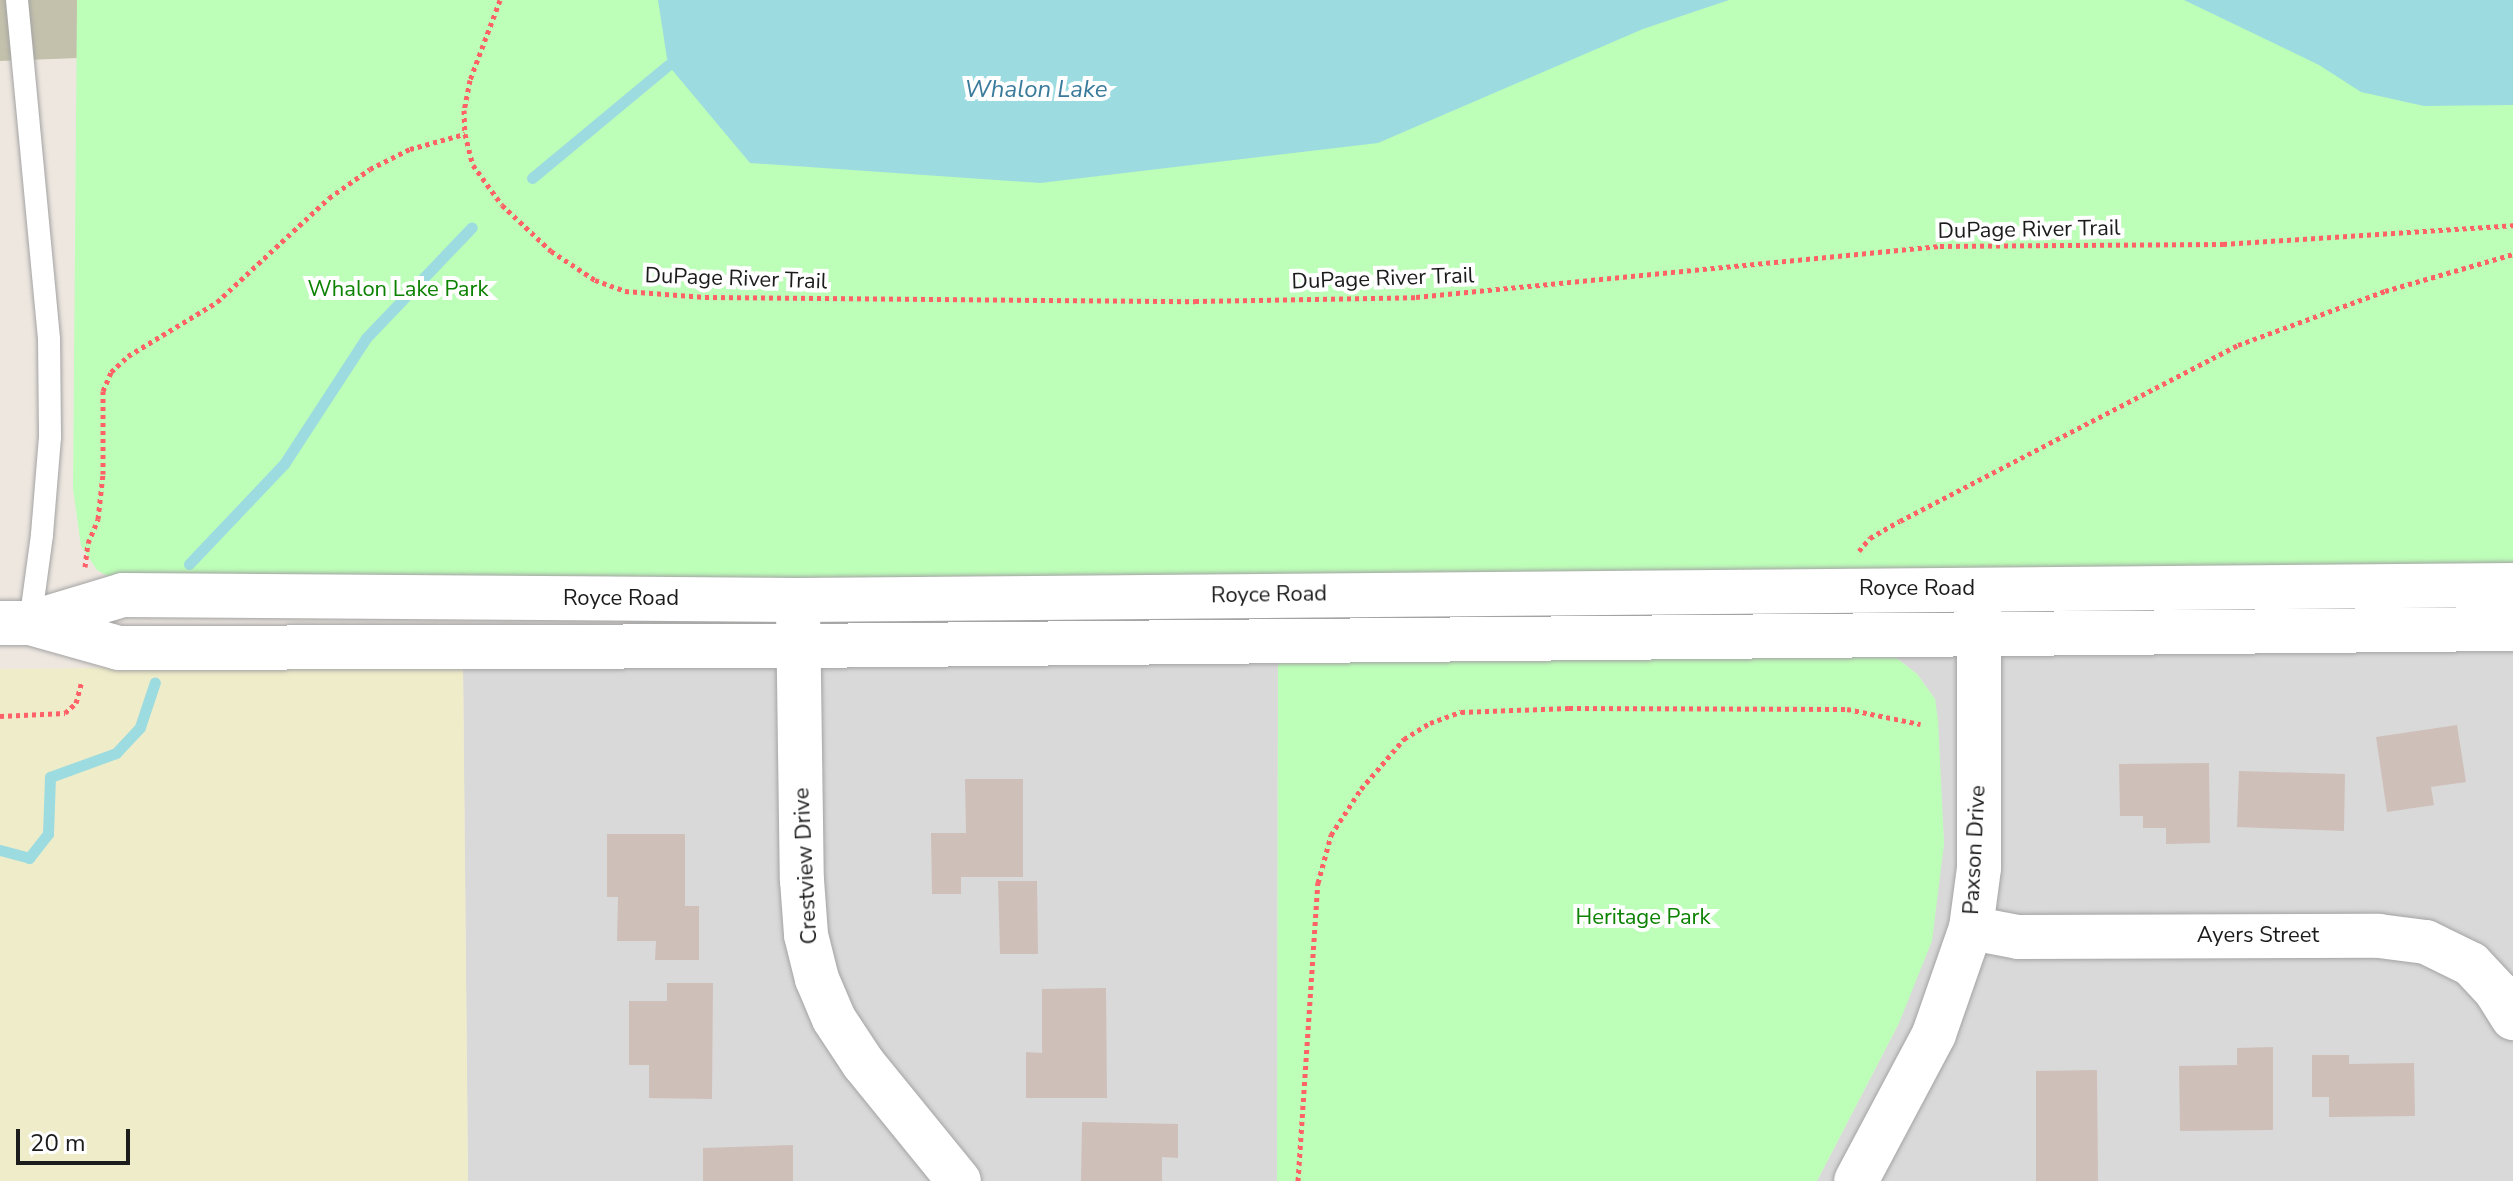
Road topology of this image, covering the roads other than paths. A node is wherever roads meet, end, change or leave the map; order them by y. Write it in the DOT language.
graph roads {
  1 [pos="17,0"];
  2 [pos="2513,585"];
  3 [pos="1979,589"];
  4 [pos="798,600"];
  5 [pos="85,622"];
  6 [pos="15,623"];
  7 [pos="2513,629"];
  8 [pos="1980,632"];
  9 [pos="798,646"];
  10 [pos="1971,928"];
  11 [pos="2513,1018"];
  12 [pos="959,1181"];
  13 [pos="1856,1181"];
  1 -- 6 [label="lane"];
  2 -- 3 [label="street, Royce Road"];
  3 -- 4 [label="street, Royce Road"];
  3 -- 8 [label="street, Paxson Drive"];
  4 -- 5 [label="street, Royce Road"];
  4 -- 9 [label="street, Crestview Drive"];
  5 -- 6 [label="street, Royce Road"];
  5 -- 9 [label="street, Royce Road"];
  7 -- 8 [label="street, Royce Road"];
  8 -- 9 [label="street, Royce Road"];
  8 -- 10 [label="street, Paxson Drive"];
  9 -- 12 [label="street, Crestview Drive"];
  10 -- 11 [label="street, Ayers Street"];
  10 -- 13 [label="street, Paxson Drive"];
}
